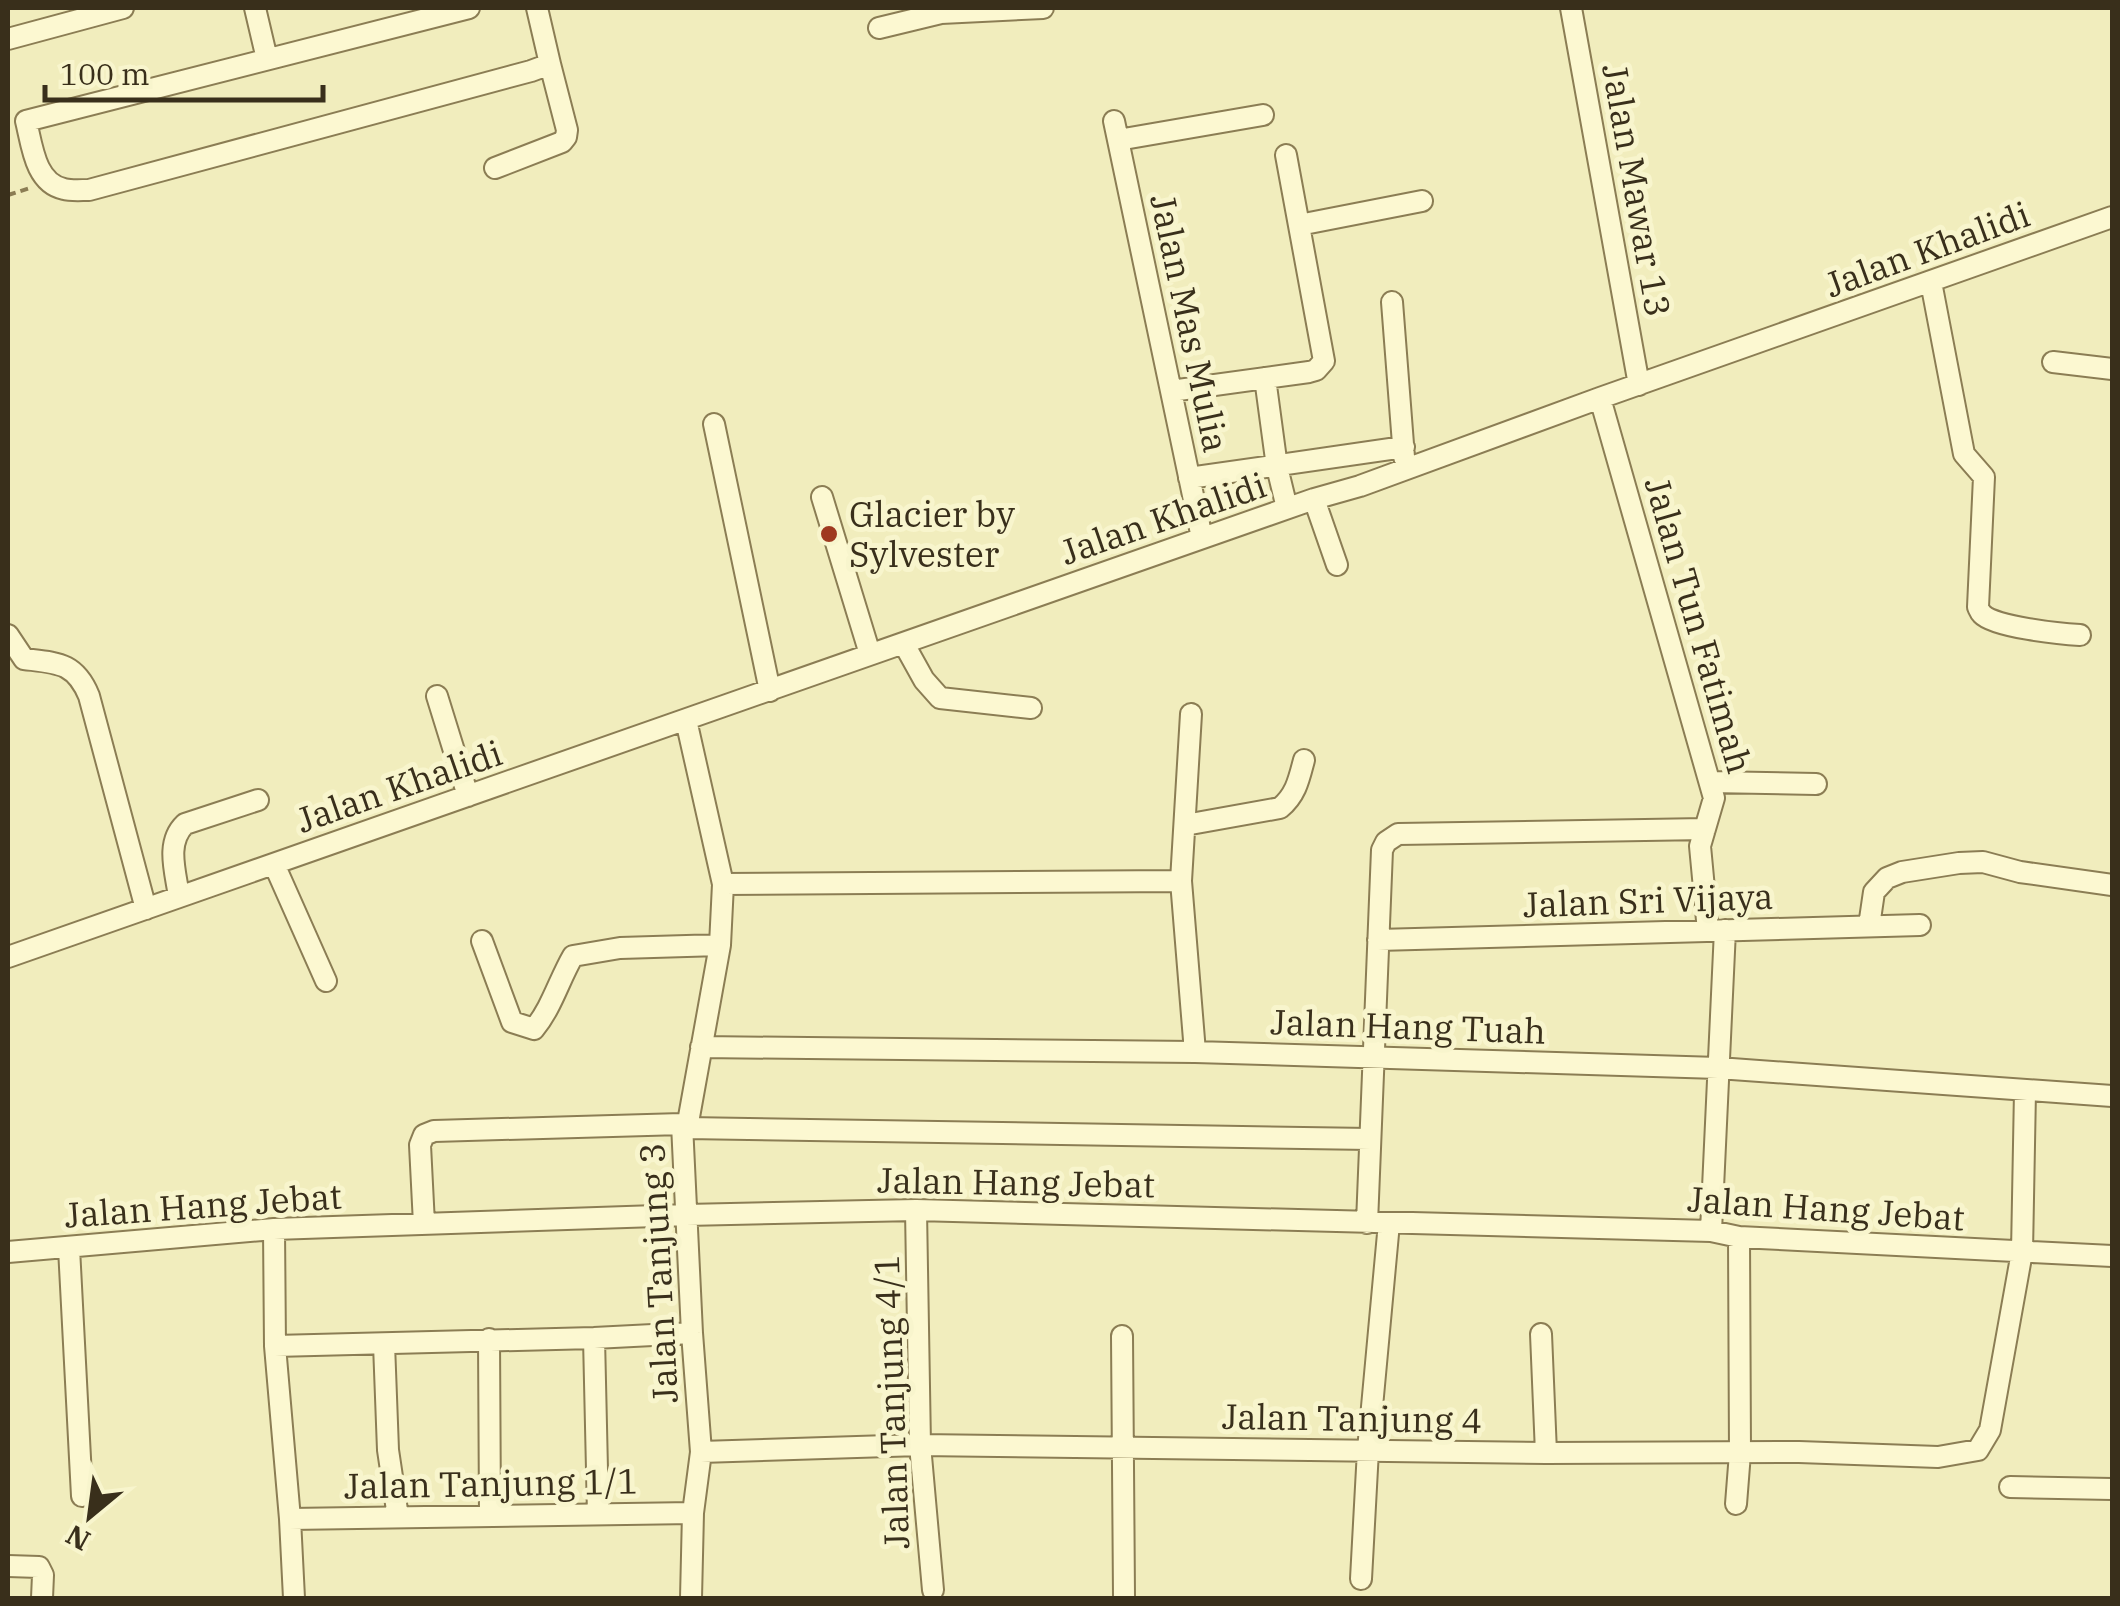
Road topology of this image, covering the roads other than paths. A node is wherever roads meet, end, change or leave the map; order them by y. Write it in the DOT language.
graph roads {
  1 [pos="124,8"];
  2 [pos="254,8"];
  3 [pos="469,8"];
  4 [pos="538,8"];
  5 [pos="1043,8"];
  6 [pos="1571,8"];
  7 [pos="879,28"];
  8 [pos="8,39"];
  9 [pos="266,60"];
  10 [pos="550,64"];
  11 [pos="1262,115"];
  12 [pos="1286,155"];
  13 [pos="496,168"];
  14 [pos="1422,201"];
  15 [pos="2112,218"];
  16 [pos="1299,225"];
  17 [pos="1930,282"];
  18 [pos="1392,302"];
  19 [pos="2052,362"];
  20 [pos="2112,369"];
  21 [pos="1265,378"];
  22 [pos="1639,385"];
  23 [pos="1171,391"];
  24 [pos="1600,398"];
  25 [pos="714,424"];
  26 [pos="1354,456"];
  27 [pos="1404,458"];
  28 [pos="1277,467"];
  29 [pos="1189,478"];
  30 [pos="1360,486"];
  31 [pos="822,497"];
  32 [pos="1314,499"];
  33 [pos="1287,508"];
  34 [pos="1202,538"];
  35 [pos="1337,566"];
  36 [pos="8,635"];
  37 [pos="2080,635"];
  38 [pos="904,644"];
  39 [pos="870,654"];
  40 [pos="770,691"];
  41 [pos="437,696"];
  42 [pos="1030,708"];
  43 [pos="1191,714"];
  44 [pos="686,720"];
  45 [pos="1304,760"];
  46 [pos="1710,782"];
  47 [pos="1816,784"];
  48 [pos="468,796"];
  49 [pos="258,800"];
  50 [pos="1185,825"];
  51 [pos="1705,829"];
  52 [pos="274,864"];
  53 [pos="1181,882"];
  54 [pos="723,884"];
  55 [pos="2112,885"];
  56 [pos="178,898"];
  57 [pos="146,909"];
  58 [pos="1920,925"];
  59 [pos="1869,926"];
  60 [pos="1716,931"];
  61 [pos="1378,940"];
  62 [pos="482,941"];
  63 [pos="720,945"];
  64 [pos="8,957"];
  65 [pos="326,981"];
  66 [pos="701,1047"];
  67 [pos="1194,1052"];
  68 [pos="1373,1058"];
  69 [pos="1718,1068"];
  70 [pos="2024,1091"];
  71 [pos="2112,1096"];
  72 [pos="685,1126"];
  73 [pos="1370,1140"];
  74 [pos="916,1210"];
  75 [pos="686,1215"];
  76 [pos="1366,1223"];
  77 [pos="1389,1223"];
  78 [pos="424,1224"];
  79 [pos="274,1228"];
  80 [pos="1711,1231"];
  81 [pos="1739,1238"];
  82 [pos="69,1248"];
  83 [pos="8,1252"];
  84 [pos="2022,1252"];
  85 [pos="2112,1256"];
  86 [pos="692,1333"];
  87 [pos="1541,1334"];
  88 [pos="1122,1336"];
  89 [pos="594,1338"];
  90 [pos="488,1339"];
  91 [pos="384,1344"];
  92 [pos="275,1346"];
  93 [pos="920,1446"];
  94 [pos="1122,1448"];
  95 [pos="1368,1450"];
  96 [pos="701,1452"];
  97 [pos="1546,1453"];
  98 [pos="1740,1453"];
  99 [pos="2010,1487"];
  100 [pos="2112,1489"];
  101 [pos="82,1496"];
  102 [pos="1736,1504"];
  103 [pos="693,1513"];
  104 [pos="598,1514"];
  105 [pos="490,1516"];
  106 [pos="398,1517"];
  107 [pos="290,1518"];
  108 [pos="8,1566"];
  109 [pos="1362,1579"];
  110 [pos="933,1590"];
  111 [pos="1124,1596"];
  112 [pos="42,1598"];
  113 [pos="294,1598"];
  114 [pos="691,1598"];
  1 -- 8 [label="street"];
  2 -- 9 [label="street"];
  3 -- 9 [label="street"];
  4 -- 10 [label="street"];
  5 -- 7 [label="street"];
  6 -- 22 [label="street, Jalan Mawar 13"];
  9 -- 10 [label="street"];
  10 -- 13 [label="street"];
  11 -- 23 [label="street, Jalan Mas Mulia"];
  12 -- 16 [label="street"];
  14 -- 16 [label="street"];
  15 -- 17 [label="street, Jalan Khalidi"];
  16 -- 21 [label="street"];
  17 -- 22 [label="street, Jalan Khalidi"];
  17 -- 37 [label="street"];
  18 -- 27 [label="street"];
  19 -- 20 [label="street"];
  21 -- 23 [label="street"];
  21 -- 28 [label="street"];
  22 -- 24 [label="street, Jalan Khalidi"];
  23 -- 29 [label="street, Jalan Mas Mulia"];
  24 -- 27 [label="street, Jalan Khalidi"];
  24 -- 46 [label="street, Jalan Tun Fatimah"];
  25 -- 40 [label="street"];
  26 -- 27 [label="street"];
  26 -- 28 [label="street"];
  26 -- 30 [label="street"];
  27 -- 30 [label="street, Jalan Khalidi"];
  28 -- 29 [label="street"];
  28 -- 33 [label="street"];
  29 -- 34 [label="street, Jalan Mas Mulia"];
  30 -- 32 [label="street, Jalan Khalidi"];
  31 -- 39 [label="street"];
  32 -- 33 [label="street, Jalan Khalidi"];
  32 -- 35 [label="street"];
  33 -- 34 [label="street, Jalan Khalidi"];
  34 -- 38 [label="street, Jalan Khalidi"];
  36 -- 57 [label="street"];
  38 -- 39 [label="street, Jalan Khalidi"];
  38 -- 42 [label="street"];
  39 -- 40 [label="street, Jalan Khalidi"];
  40 -- 44 [label="street, Jalan Khalidi"];
  41 -- 48 [label="street"];
  43 -- 50 [label="street"];
  44 -- 48 [label="street, Jalan Khalidi"];
  44 -- 54 [label="street, Jalan Tanjung 3"];
  45 -- 50 [label="street"];
  46 -- 47 [label="street"];
  46 -- 51 [label="street, Jalan Tun Fatimah"];
  48 -- 52 [label="street, Jalan Khalidi"];
  49 -- 56 [label="street"];
  50 -- 53 [label="street"];
  51 -- 60 [label="street, Jalan Tun Fatimah"];
  51 -- 61 [label="street"];
  52 -- 56 [label="street, Jalan Khalidi"];
  52 -- 65 [label="street"];
  53 -- 54 [label="street"];
  53 -- 67 [label="street"];
  54 -- 63 [label="street, Jalan Tanjung 3"];
  55 -- 59 [label="street"];
  56 -- 57 [label="street, Jalan Khalidi"];
  57 -- 64 [label="street, Jalan Khalidi"];
  58 -- 59 [label="street, Jalan Sri Vijaya"];
  59 -- 60 [label="street, Jalan Sri Vijaya"];
  60 -- 61 [label="street, Jalan Sri Vijaya"];
  60 -- 69 [label="street, Jalan Tun Fatimah"];
  61 -- 68 [label="street"];
  62 -- 63 [label="street"];
  63 -- 66 [label="street, Jalan Tanjung 3"];
  66 -- 67 [label="street, Jalan Hang Tuah"];
  66 -- 72 [label="street, Jalan Tanjung 3"];
  67 -- 68 [label="street, Jalan Hang Tuah"];
  68 -- 69 [label="street, Jalan Hang Tuah"];
  68 -- 73 [label="street"];
  69 -- 70 [label="street, Jalan Hang Tuah"];
  69 -- 80 [label="street, Jalan Tun Fatimah"];
  70 -- 71 [label="street, Jalan Hang Tuah"];
  70 -- 84 [label="street"];
  72 -- 73 [label="street"];
  72 -- 75 [label="street, Jalan Tanjung 3"];
  72 -- 78 [label="street"];
  73 -- 76 [label="street"];
  74 -- 75 [label="street, Jalan Hang Jebat"];
  74 -- 76 [label="street, Jalan Hang Jebat"];
  74 -- 93 [label="street, Jalan Tanjung 4/1"];
  75 -- 78 [label="street, Jalan Hang Jebat"];
  75 -- 86 [label="street, Jalan Tanjung 3"];
  76 -- 77 [label="street, Jalan Hang Jebat"];
  77 -- 80 [label="street, Jalan Hang Jebat"];
  77 -- 95 [label="street"];
  78 -- 79 [label="street, Jalan Hang Jebat"];
  79 -- 82 [label="street, Jalan Hang Jebat"];
  79 -- 92 [label="street"];
  80 -- 81 [label="street, Jalan Hang Jebat"];
  81 -- 84 [label="street, Jalan Hang Jebat"];
  81 -- 98 [label="street"];
  82 -- 83 [label="street, Jalan Hang Jebat"];
  82 -- 101 [label="street"];
  84 -- 85 [label="street, Jalan Hang Jebat"];
  84 -- 98 [label="street, Jalan Tanjung 4"];
  86 -- 89 [label="street"];
  86 -- 96 [label="street, Jalan Tanjung 3"];
  87 -- 97 [label="street"];
  88 -- 94 [label="street"];
  89 -- 90 [label="street"];
  89 -- 104 [label="street"];
  90 -- 91 [label="street"];
  90 -- 105 [label="street"];
  91 -- 92 [label="street"];
  91 -- 106 [label="street"];
  92 -- 107 [label="street"];
  93 -- 94 [label="street, Jalan Tanjung 4"];
  93 -- 96 [label="street, Jalan Tanjung 4"];
  93 -- 110 [label="street, Jalan Tanjung 4/1"];
  94 -- 95 [label="street, Jalan Tanjung 4"];
  94 -- 111 [label="street"];
  95 -- 97 [label="street, Jalan Tanjung 4"];
  95 -- 109 [label="street"];
  96 -- 103 [label="street, Jalan Tanjung 3"];
  97 -- 98 [label="street, Jalan Tanjung 4"];
  98 -- 102 [label="street"];
  99 -- 100 [label="street"];
  103 -- 104 [label="street, Jalan Tanjung 1/1"];
  103 -- 114 [label="street, Jalan Tanjung 3"];
  104 -- 105 [label="street, Jalan Tanjung 1/1"];
  105 -- 106 [label="street, Jalan Tanjung 1/1"];
  106 -- 107 [label="street, Jalan Tanjung 1/1"];
  107 -- 113 [label="street"];
  108 -- 112 [label="street"];
}
